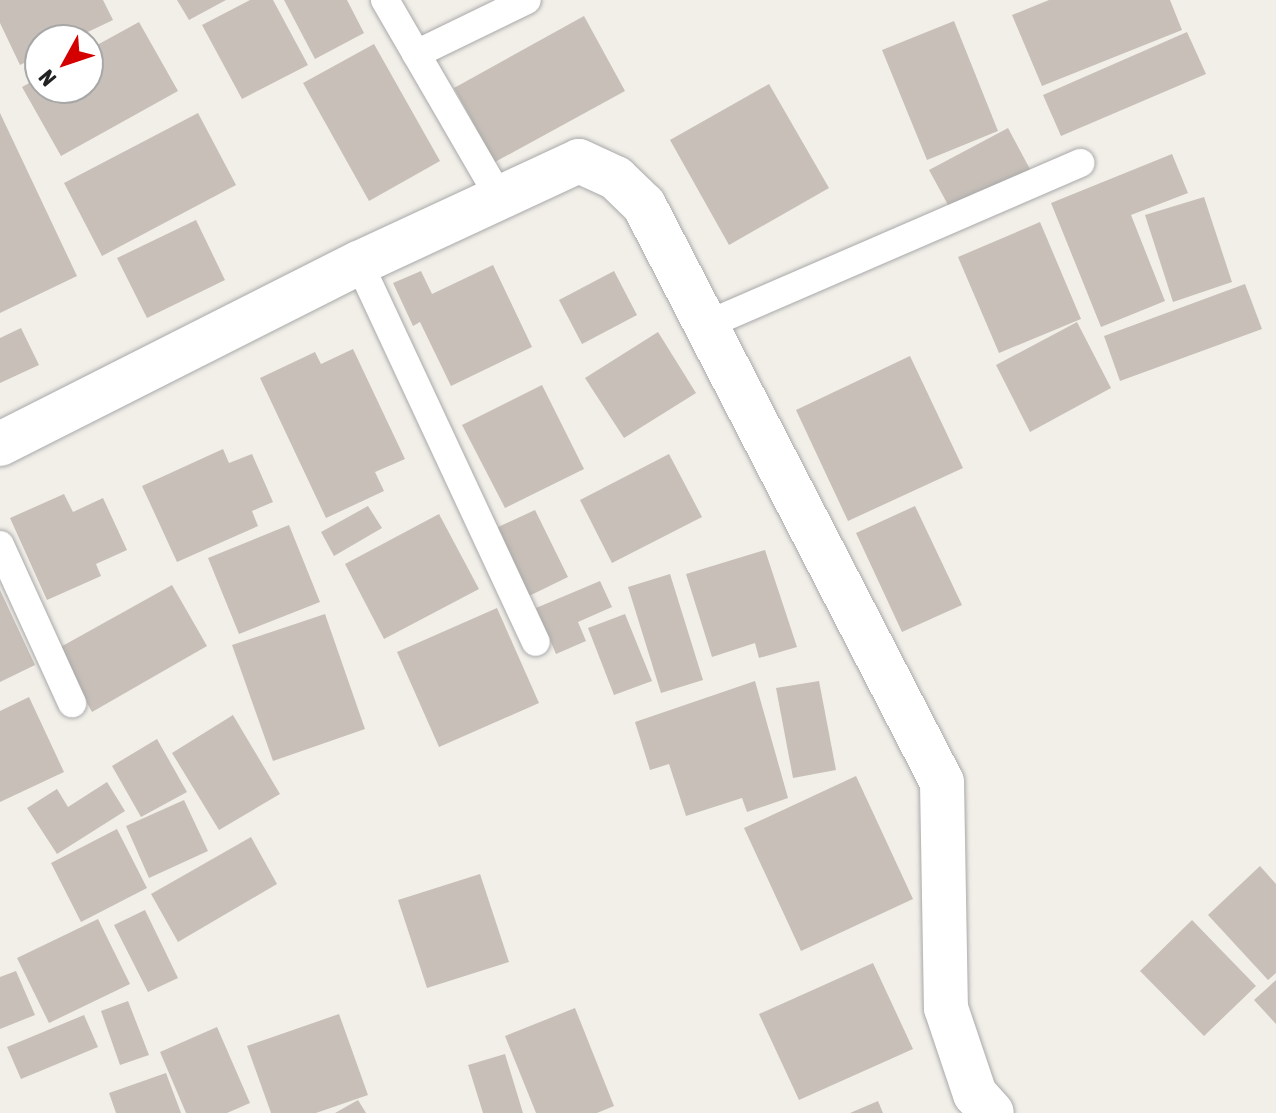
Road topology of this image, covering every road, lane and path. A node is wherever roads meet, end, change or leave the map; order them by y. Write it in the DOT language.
graph roads {
  1 [pos="385,0"];
  2 [pos="527,0"];
  3 [pos="416,54"];
  4 [pos="1080,163"];
  5 [pos="500,198"];
  6 [pos="359,263"];
  7 [pos="706,325"];
  8 [pos="0,444"];
  9 [pos="0,545"];
  10 [pos="536,642"];
  11 [pos="72,703"];
  12 [pos="992,1113"];
  1 -- 3 [label="lane"];
  2 -- 3 [label="lane"];
  3 -- 5 [label="lane"];
  4 -- 7 [label="lane"];
  5 -- 6 [label="street"];
  5 -- 7 [label="street"];
  6 -- 8 [label="street"];
  6 -- 10 [label="lane"];
  7 -- 12 [label="street"];
  9 -- 11 [label="lane"];
}
